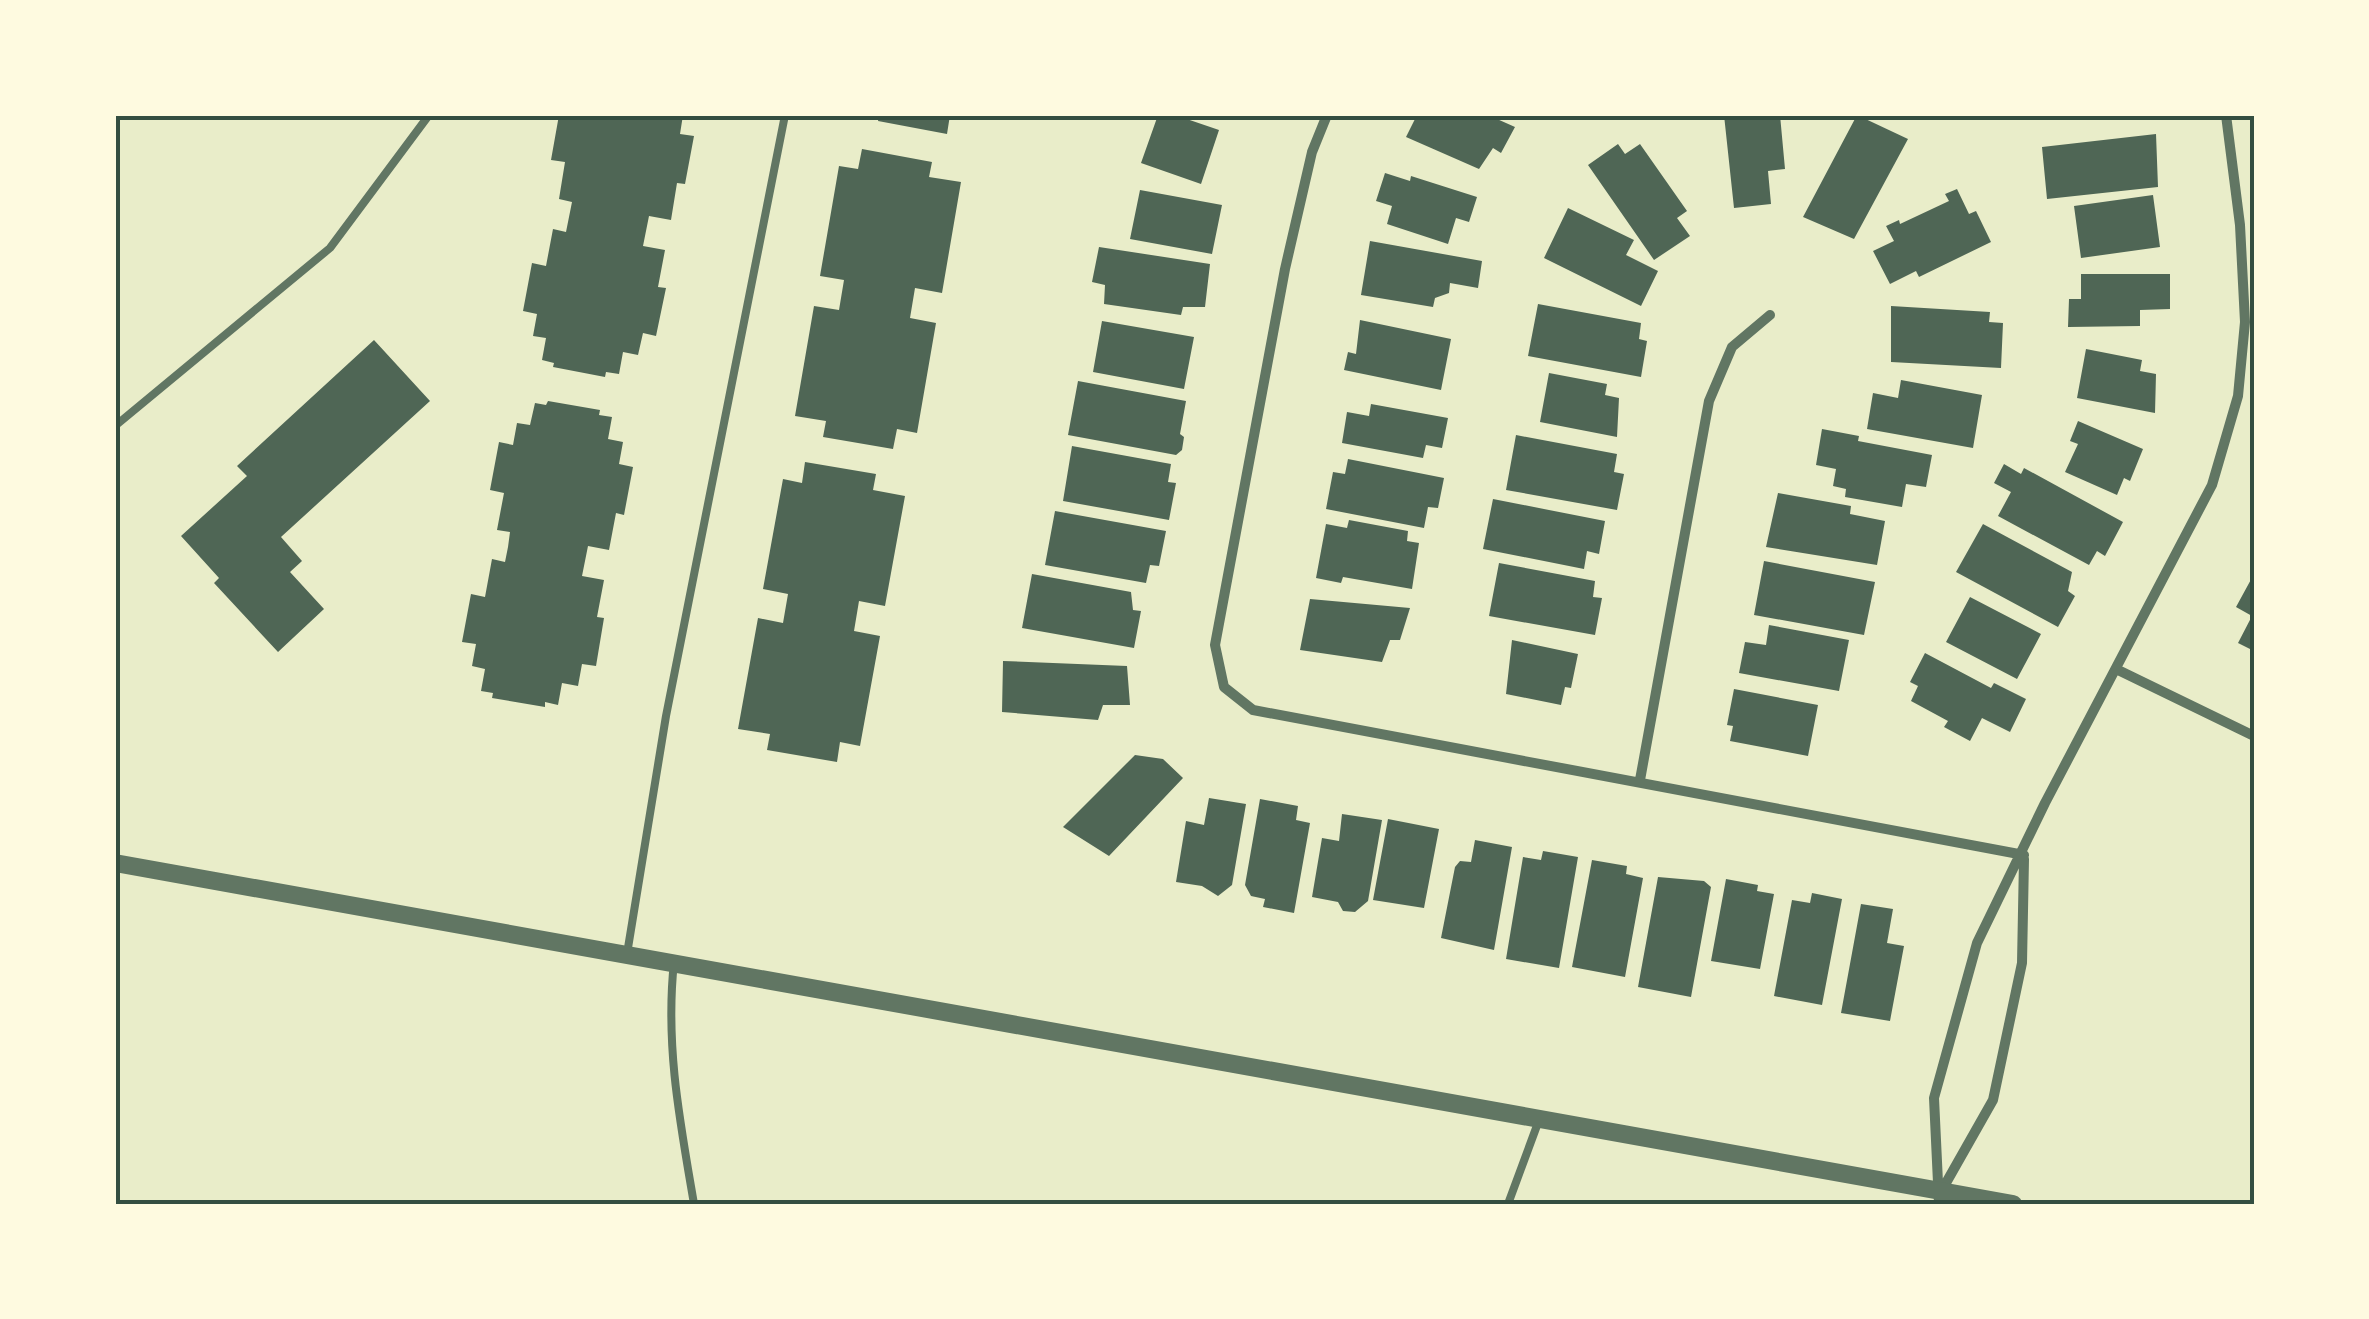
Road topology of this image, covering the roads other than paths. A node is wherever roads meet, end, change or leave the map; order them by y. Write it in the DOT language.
graph roads {
  1 [pos="428,115"];
  2 [pos="785,115"];
  3 [pos="1327,115"];
  4 [pos="2226,115"];
  5 [pos="1770,314"];
  6 [pos="2250,321"];
  7 [pos="115,426"];
  8 [pos="2116,668"];
  9 [pos="2254,736"];
  10 [pos="1640,780"];
  11 [pos="2024,854"];
  12 [pos="115,863"];
  13 [pos="627,954"];
  14 [pos="674,962"];
  15 [pos="1540,1118"];
  16 [pos="1940,1198"];
  17 [pos="694,1204"];
  18 [pos="1508,1204"];
  19 [pos="2013,1204"];
  1 -- 7 [label="lane"];
  2 -- 13 [label="lane"];
  3 -- 10 [label="street"];
  4 -- 6 [label="street"];
  5 -- 10 [label="street"];
  6 -- 8 [label="street"];
  8 -- 9 [label="street"];
  8 -- 11 [label="street"];
  10 -- 11 [label="street"];
  11 -- 16 [label="street"];
  11 -- 16 [label="street"];
  12 -- 13 [label="street"];
  13 -- 14 [label="street"];
  14 -- 15 [label="street"];
  14 -- 17 [label="lane"];
  15 -- 16 [label="street"];
  15 -- 18 [label="lane"];
  16 -- 19 [label="street"];
}
